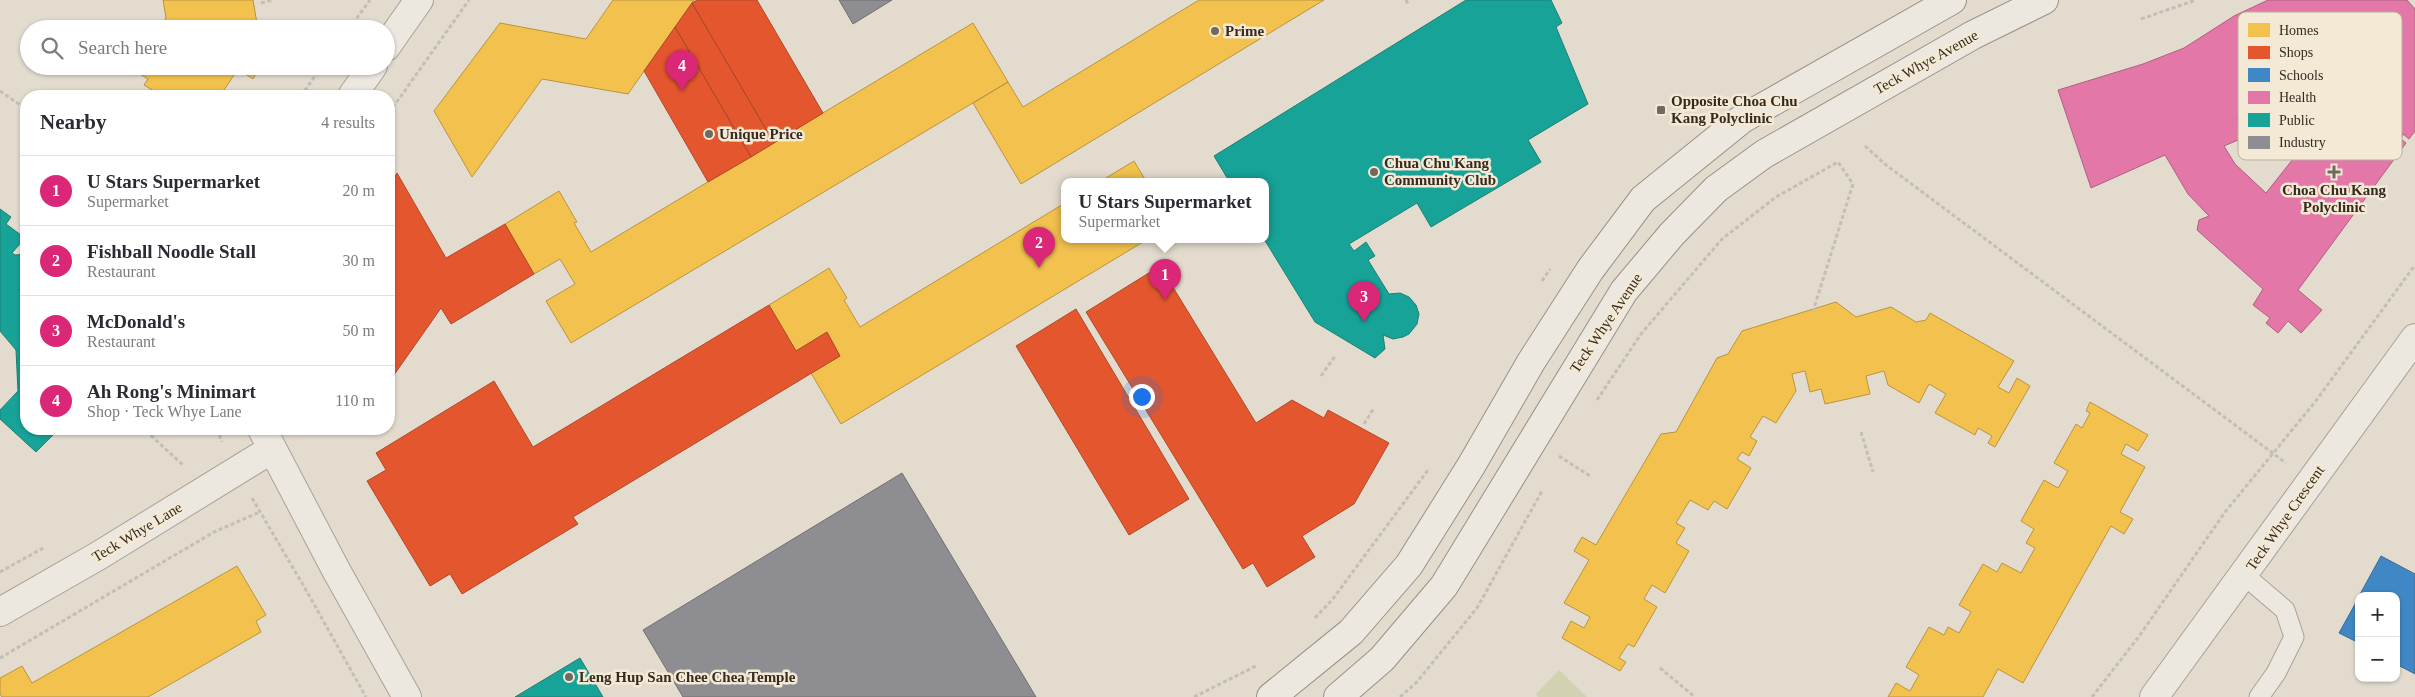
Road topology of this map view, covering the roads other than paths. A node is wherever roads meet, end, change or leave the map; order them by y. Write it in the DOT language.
graph roads {
  1 [pos="419,0"];
  2 [pos="1952,0"];
  3 [pos="2044,0"];
  4 [pos="395,34"];
  5 [pos="367,75"];
  6 [pos="356,90"];
  7 [pos="2415,338"];
  8 [pos="267,439"];
  9 [pos="2244,575"];
  10 [pos="0,612"];
  11 [pos="407,697"];
  12 [pos="1271,697"];
  13 [pos="1338,697"];
  14 [pos="2154,697"];
  15 [pos="2259,697"];
  1 -- 4 [label="main road"];
  2 -- 12 [label="main road"];
  3 -- 13 [label="main road, Teck Whye Avenue"];
  5 -- 6 [label="main road"];
  7 -- 9 [label="main road, Teck Whye Crescent"];
  8 -- 10 [label="main road, Teck Whye Lane"];
  8 -- 11 [label="main road, Teck Whye Lane"];
  9 -- 14 [label="main road, Teck Whye Crescent"];
  9 -- 15 [label="lane"];
}
